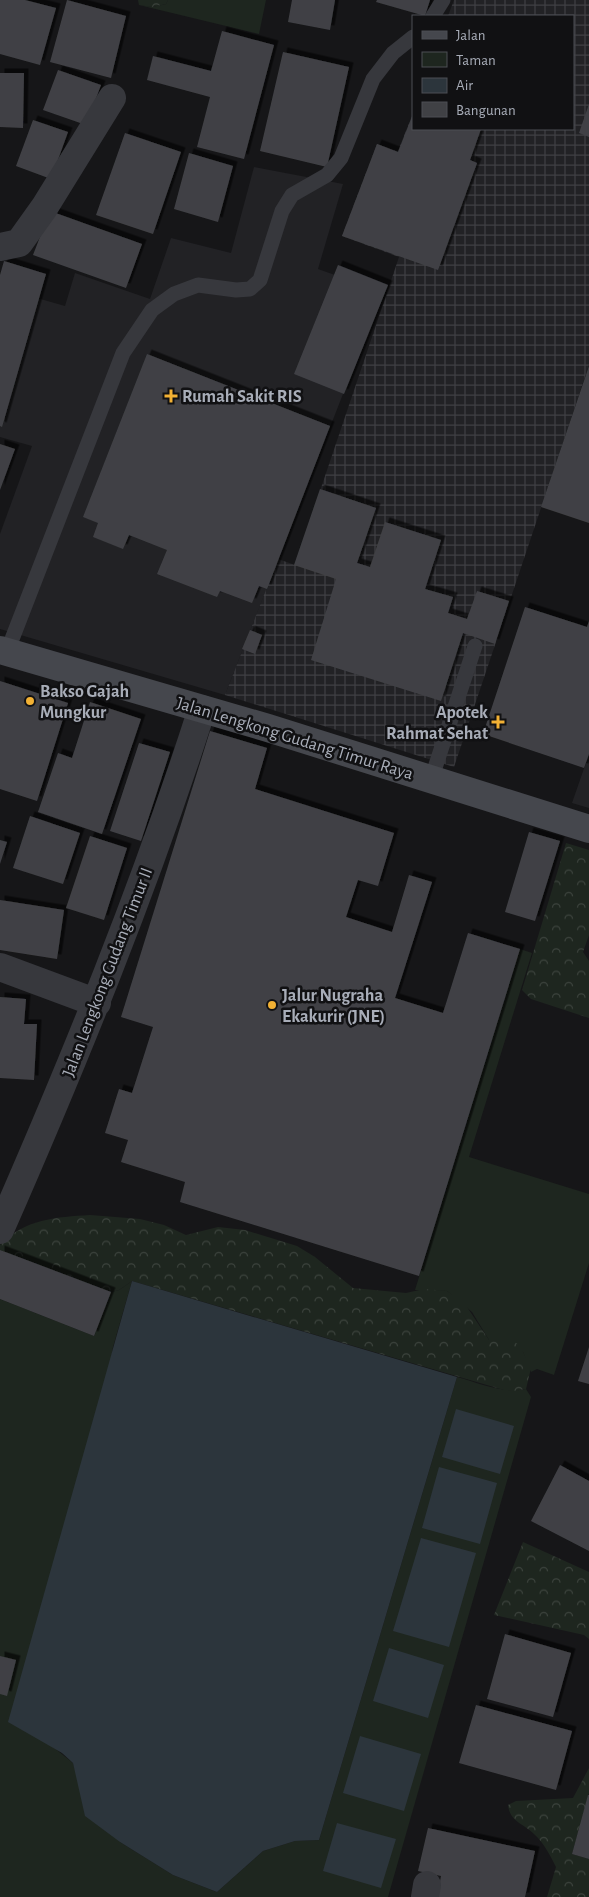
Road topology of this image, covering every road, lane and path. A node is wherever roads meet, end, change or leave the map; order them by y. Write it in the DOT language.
graph roads {
  1 [pos="443,0"];
  2 [pos="434,15"];
  3 [pos="412,38"];
  4 [pos="112,98"];
  5 [pos="0,247"];
  6 [pos="474,646"];
  7 [pos="3,651"];
  8 [pos="202,709"];
  9 [pos="431,780"];
  10 [pos="589,829"];
  11 [pos="0,967"];
  12 [pos="97,1003"];
  13 [pos="0,1230"];
  1 -- 2 [label="lane"];
  3 -- 7 [label="lane"];
  4 -- 5 [label="street"];
  6 -- 9 [label="lane"];
  7 -- 8 [label="street, Jalan Lengkong Gudang Timur Raya"];
  8 -- 9 [label="street, Jalan Lengkong Gudang Timur Raya"];
  8 -- 12 [label="street, Jalan Lengkong Gudang Timur II"];
  9 -- 10 [label="street, Jalan Lengkong Gudang Timur Raya"];
  11 -- 12 [label="street"];
  12 -- 13 [label="street, Jalan Lengkong Gudang Timur II"];
}
